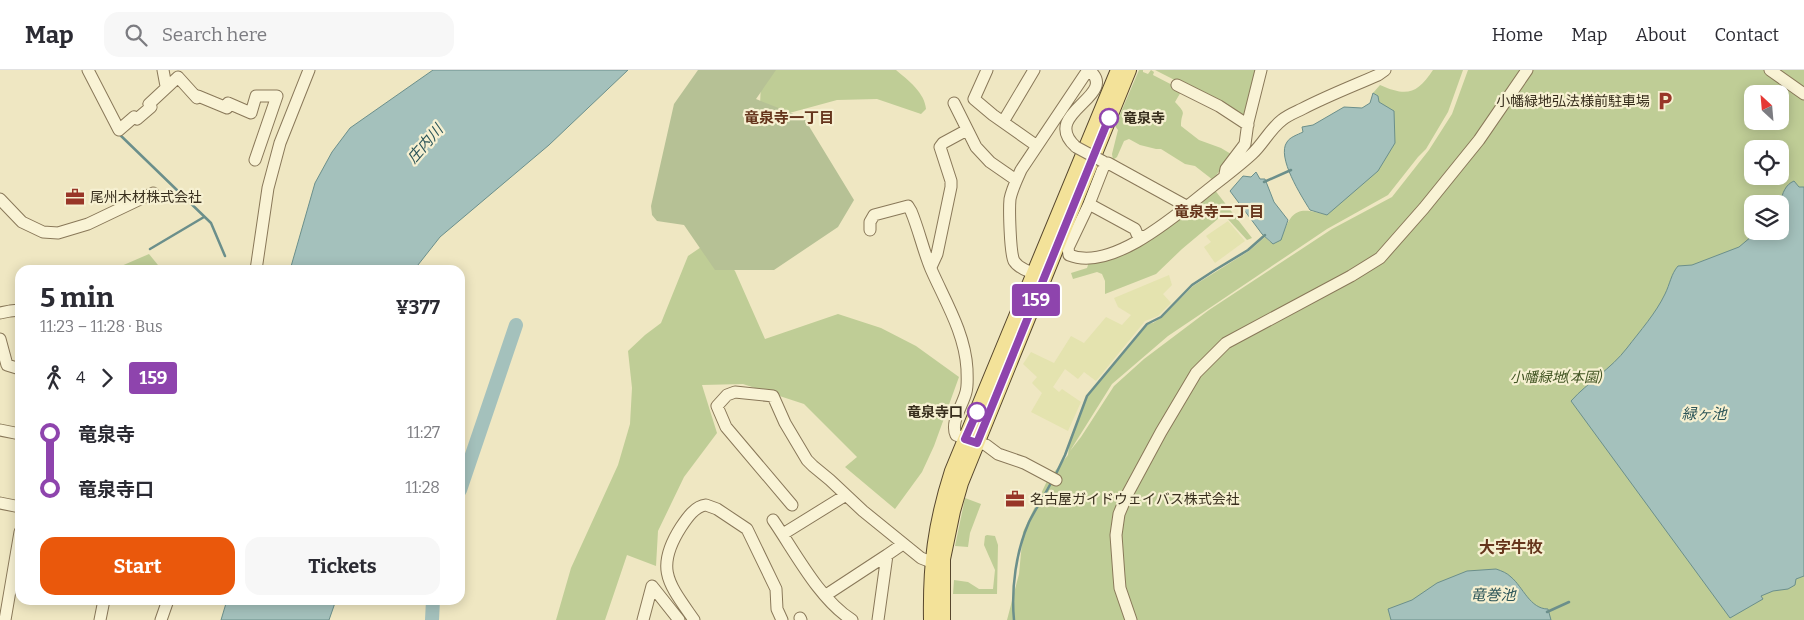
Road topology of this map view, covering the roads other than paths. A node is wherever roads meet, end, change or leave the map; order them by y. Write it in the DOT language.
graph roads {
  1 [pos="88,70"];
  2 [pos="163,70"];
  3 [pos="309,70"];
  4 [pos="988,70"];
  5 [pos="1034,70"];
  6 [pos="1089,70"];
  7 [pos="1118,70"];
  8 [pos="1129,70"];
  9 [pos="1261,70"];
  10 [pos="1385,70"];
  11 [pos="1527,70"];
  12 [pos="1770,70"];
  13 [pos="1177,85"];
  14 [pos="166,86"];
  15 [pos="1804,94"];
  16 [pos="954,104"];
  17 [pos="1003,122"];
  18 [pos="1248,125"];
  19 [pos="967,130"];
  20 [pos="1037,146"];
  21 [pos="255,160"];
  22 [pos="1103,162"];
  23 [pos="1224,178"];
  24 [pos="1016,180"];
  25 [pos="153,193"];
  26 [pos="0,199"];
  27 [pos="1089,204"];
  28 [pos="1188,207"];
  29 [pos="870,230"];
  30 [pos="1143,238"];
  31 [pos="257,265"];
  32 [pos="930,267"];
  33 [pos="1039,274"];
  34 [pos="15,310"];
  35 [pos="0,313"];
  36 [pos="0,339"];
  37 [pos="3,364"];
  38 [pos="0,430"];
  39 [pos="15,433"];
  40 [pos="971,441"];
  41 [pos="1056,480"];
  42 [pos="846,495"];
  43 [pos="0,503"];
  44 [pos="792,505"];
  45 [pos="15,506"];
  46 [pos="773,520"];
  47 [pos="783,534"];
  48 [pos="903,544"];
  49 [pos="887,555"];
  50 [pos="15,561"];
  51 [pos="934,561"];
  52 [pos="826,595"];
  53 [pos="103,605"];
  54 [pos="5,620"];
  55 [pos="100,620"];
  56 [pos="643,620"];
  57 [pos="679,620"];
  58 [pos="694,620"];
  59 [pos="782,620"];
  60 [pos="852,620"];
  61 [pos="878,620"];
  62 [pos="931,620"];
  63 [pos="943,620"];
  64 [pos="1131,620"];
  1 -- 14 [label="street"];
  2 -- 14 [label="street"];
  3 -- 31 [label="street"];
  4 -- 17 [label="street"];
  5 -- 17 [label="street"];
  6 -- 20 [label="street"];
  6 -- 22 [label="street, bridge"];
  7 -- 33 [label="main road"];
  8 -- 33 [label="main road"];
  9 -- 18 [label="street"];
  10 -- 23 [label="street"];
  11 -- 64 [label="street"];
  12 -- 15 [label="street"];
  13 -- 18 [label="street"];
  14 -- 21 [label="street"];
  16 -- 19 [label="street"];
  17 -- 20 [label="street"];
  18 -- 23 [label="street"];
  19 -- 24 [label="street"];
  19 -- 32 [label="street"];
  20 -- 24 [label="street"];
  22 -- 27 [label="street"];
  22 -- 28 [label="street"];
  23 -- 28 [label="street"];
  24 -- 33 [label="street"];
  25 -- 26 [label="street"];
  27 -- 30 [label="street"];
  27 -- 30 [label="street"];
  28 -- 30 [label="street"];
  29 -- 32 [label="street"];
  32 -- 40 [label="street"];
  33 -- 40 [label="main road"];
  34 -- 35 [label="street"];
  36 -- 37 [label="street"];
  38 -- 39 [label="street"];
  40 -- 41 [label="street"];
  40 -- 51 [label="main road"];
  42 -- 44 [label="street"];
  42 -- 47 [label="street"];
  42 -- 48 [label="street"];
  43 -- 45 [label="street"];
  46 -- 47 [label="street"];
  47 -- 52 [label="street"];
  48 -- 49 [label="street"];
  48 -- 51 [label="street"];
  49 -- 52 [label="street"];
  49 -- 61 [label="street"];
  50 -- 54 [label="street"];
  51 -- 62 [label="main road"];
  51 -- 63 [label="main road"];
  52 -- 60 [label="street"];
  53 -- 55 [label="street"];
  56 -- 57 [label="street"];
  58 -- 59 [label="street"];
}
